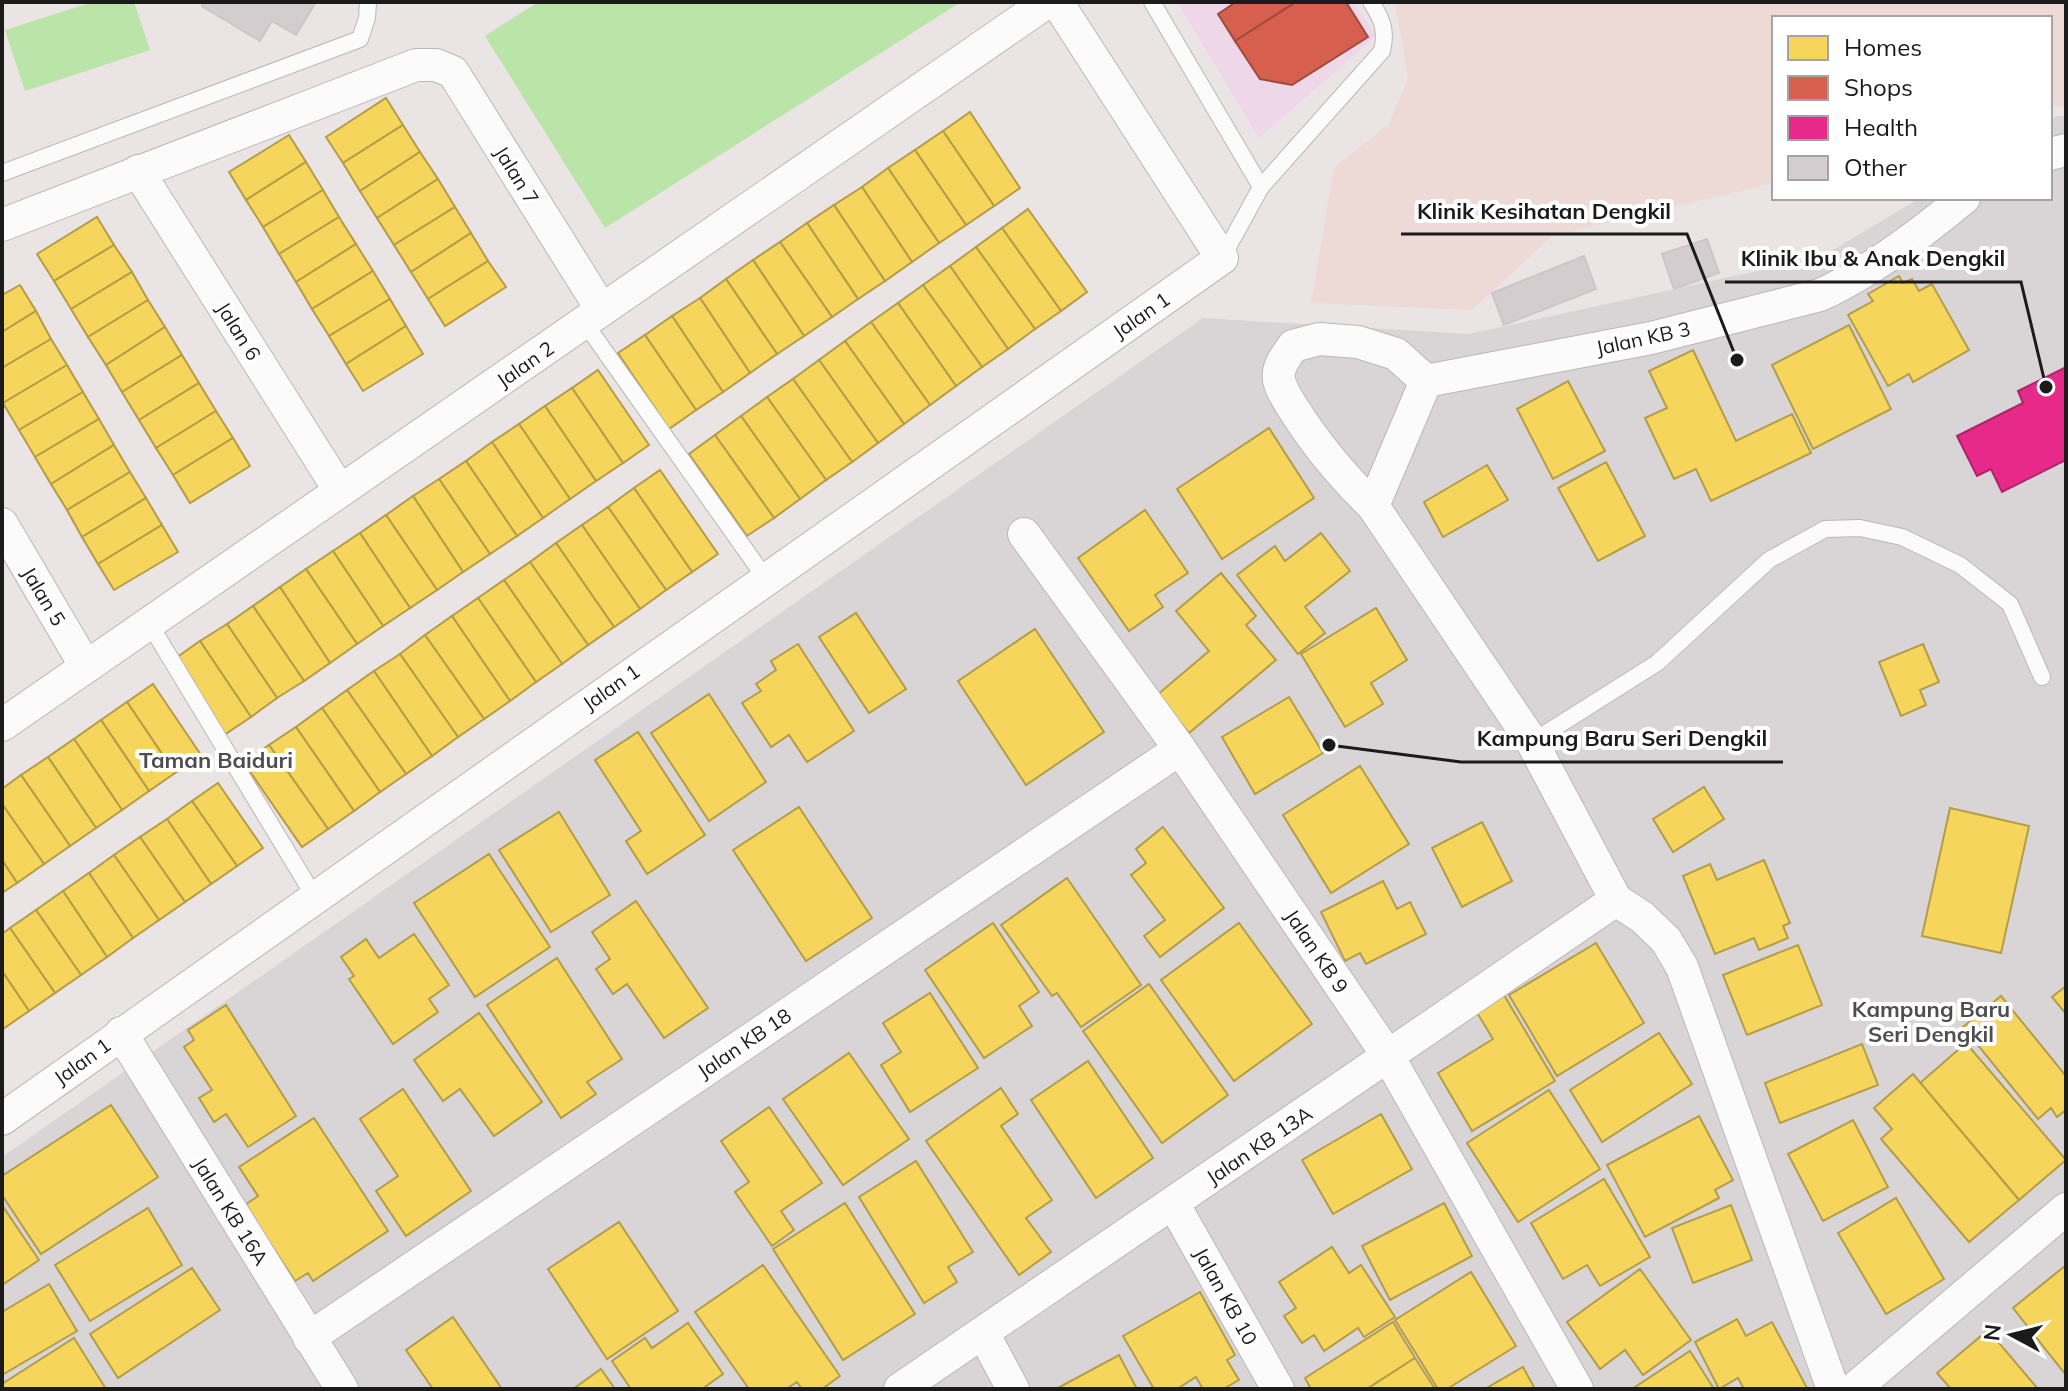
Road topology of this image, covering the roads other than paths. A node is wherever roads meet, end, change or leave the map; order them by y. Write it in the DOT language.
graph roads {
  1 [pos="368,2"];
  2 [pos="1047,2"];
  3 [pos="1057,2"];
  4 [pos="1152,2"];
  5 [pos="1371,2"];
  6 [pos="138,171"];
  7 [pos="2,173"];
  8 [pos="1261,187"];
  9 [pos="1961,200"];
  10 [pos="2,225"];
  11 [pos="1222,258"];
  12 [pos="593,316"];
  13 [pos="1426,381"];
  14 [pos="340,491"];
  15 [pos="1373,506"];
  16 [pos="2,524"];
  17 [pos="1024,534"];
  18 [pos="766,579"];
  19 [pos="149,623"];
  20 [pos="86,667"];
  21 [pos="2042,677"];
  22 [pos="2,725"];
  23 [pos="1532,742"];
  24 [pos="1180,749"];
  25 [pos="314,896"];
  26 [pos="1616,900"];
  27 [pos="121,1033"];
  28 [pos="1388,1056"];
  29 [pos="2,1119"];
  30 [pos="1173,1203"];
  31 [pos="2066,1209"];
  32 [pos="983,1333"];
  33 [pos="309,1338"];
  34 [pos="1853,1388"];
  35 [pos="342,1389"];
  36 [pos="900,1389"];
  37 [pos="1013,1389"];
  38 [pos="1278,1389"];
  39 [pos="1577,1389"];
  1 -- 7 [label="lane"];
  2 -- 12 [label="street, Jalan 2"];
  3 -- 11 [label="street"];
  4 -- 8 [label="lane"];
  5 -- 8 [label="lane, Jalan 1"];
  6 -- 10 [label="street"];
  6 -- 12 [label="street, Jalan 7"];
  6 -- 14 [label="street, Jalan 6"];
  8 -- 11 [label="lane, Jalan 1"];
  9 -- 13 [label="street, Jalan KB 3"];
  11 -- 18 [label="street, Jalan 1"];
  12 -- 14 [label="street, Jalan 2"];
  12 -- 18 [label="lane"];
  13 -- 15 [label="street"];
  13 -- 15 [label="street"];
  14 -- 19 [label="street, Jalan 2"];
  15 -- 23 [label="street"];
  16 -- 20 [label="street, Jalan 5"];
  17 -- 24 [label="street, Jalan KB 9"];
  18 -- 25 [label="street, Jalan 1"];
  19 -- 20 [label="street, Jalan 2"];
  19 -- 25 [label="lane"];
  20 -- 22 [label="street, Jalan 2"];
  21 -- 23 [label="lane"];
  23 -- 26 [label="street"];
  24 -- 28 [label="street, Jalan KB 9"];
  24 -- 33 [label="street, Jalan KB 18"];
  25 -- 27 [label="street, Jalan 1"];
  26 -- 28 [label="street, Jalan KB 13A"];
  26 -- 34 [label="street"];
  27 -- 29 [label="street, Jalan 1"];
  27 -- 33 [label="street, Jalan KB 16A"];
  28 -- 30 [label="street, Jalan KB 13A"];
  28 -- 39 [label="street, Jalan KB 9"];
  30 -- 32 [label="street, Jalan KB 13A"];
  30 -- 38 [label="street, Jalan KB 10"];
  31 -- 34 [label="street"];
  32 -- 36 [label="street, Jalan KB 13A"];
  32 -- 37 [label="street"];
  33 -- 35 [label="street, Jalan KB 16A"];
}
